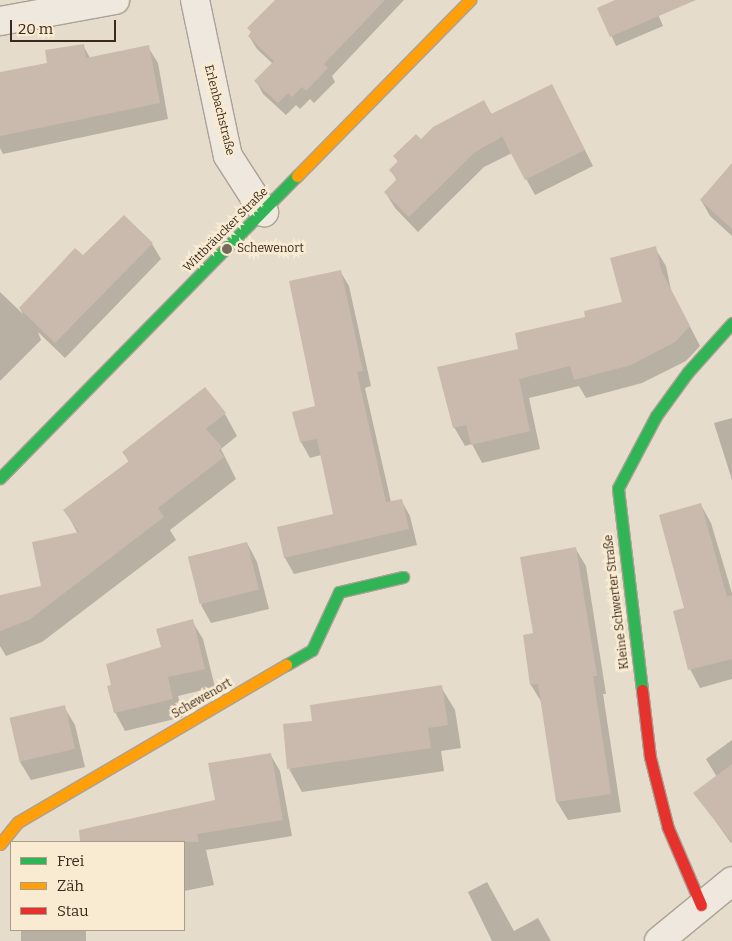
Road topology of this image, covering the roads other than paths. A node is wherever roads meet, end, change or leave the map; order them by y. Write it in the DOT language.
graph roads {
  1 [pos="115,0"];
  2 [pos="195,0"];
  3 [pos="470,0"];
  4 [pos="0,21"];
  5 [pos="264,212"];
  6 [pos="732,323"];
  7 [pos="0,478"];
  8 [pos="403,577"];
  9 [pos="0,844"];
  10 [pos="732,881"];
  11 [pos="701,905"];
  12 [pos="659,941"];
  1 -- 4 [label="street"];
  2 -- 5 [label="street, Erlenbachstraße"];
  3 -- 5 [label="street, Wittbräucker Straße"];
  5 -- 7 [label="street, Wittbräucker Straße"];
  6 -- 11 [label="street, Kleine Schwerter Straße"];
  8 -- 9 [label="street, Schewenort"];
  10 -- 11 [label="street"];
  11 -- 12 [label="street"];
}
